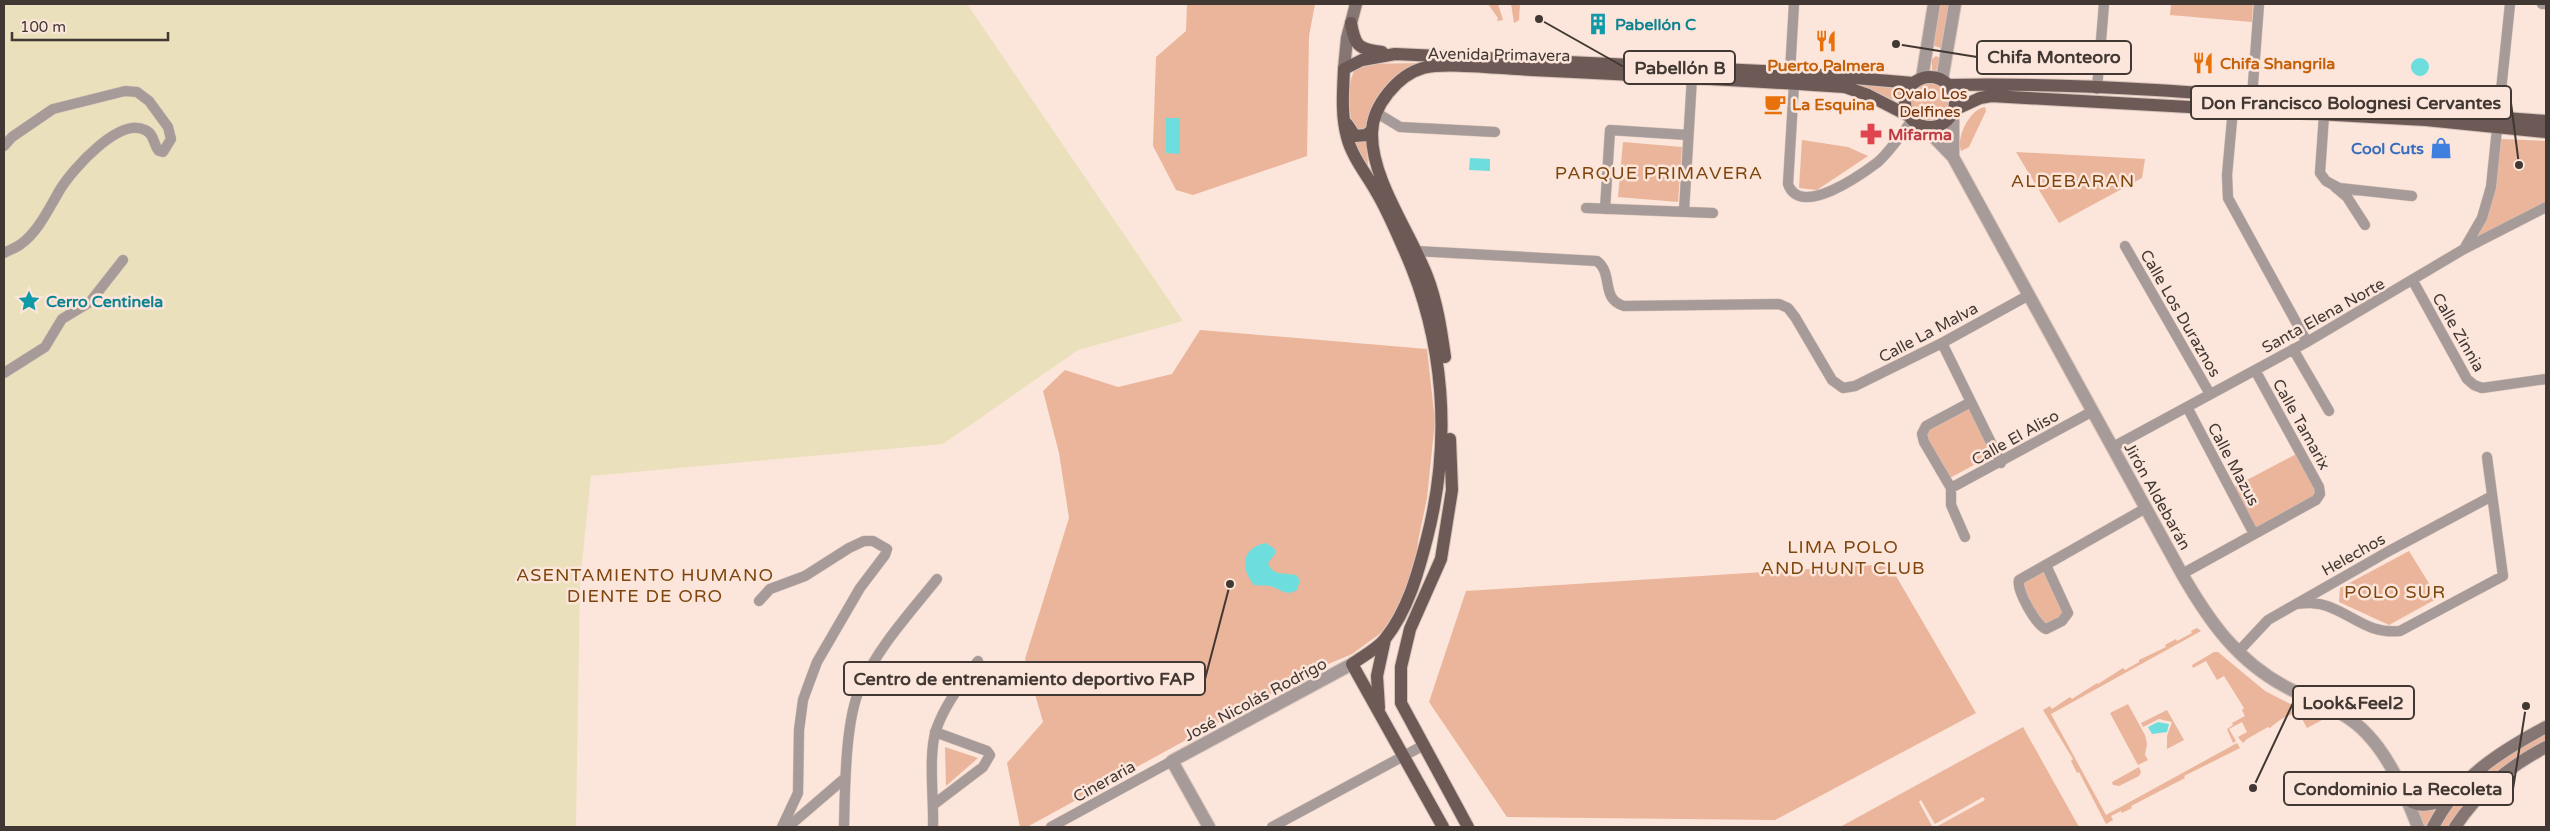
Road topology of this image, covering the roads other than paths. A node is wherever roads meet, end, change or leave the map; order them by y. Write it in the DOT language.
graph roads {
  1 [pos="1356,4"];
  2 [pos="1794,4"];
  3 [pos="1934,4"];
  4 [pos="1955,4"];
  5 [pos="2104,4"];
  6 [pos="2259,4"];
  7 [pos="2510,4"];
  8 [pos="2542,4"];
  9 [pos="2546,4"];
  10 [pos="1351,23"];
  11 [pos="1927,49"];
  12 [pos="1946,52"];
  13 [pos="1395,54"];
  14 [pos="1344,69"];
  15 [pos="1692,77"];
  16 [pos="1792,78"];
  17 [pos="1918,80"];
  18 [pos="1946,82"];
  19 [pos="2097,89"];
  20 [pos="2252,97"];
  21 [pos="2232,109"];
  22 [pos="1953,111"];
  23 [pos="1377,113"];
  24 [pos="2324,114"];
  25 [pos="1345,119"];
  26 [pos="1915,121"];
  27 [pos="2546,121"];
  28 [pos="2498,122"];
  29 [pos="1372,130"];
  30 [pos="1496,132"];
  31 [pos="2546,132"];
  32 [pos="1688,135"];
  33 [pos="4,146"];
  34 [pos="1953,157"];
  35 [pos="2334,187"];
  36 [pos="2412,196"];
  37 [pos="2546,207"];
  38 [pos="1586,208"];
  39 [pos="1604,209"];
  40 [pos="1684,210"];
  41 [pos="1713,213"];
  42 [pos="2365,225"];
  43 [pos="2125,246"];
  44 [pos="2464,250"];
  45 [pos="1416,251"];
  46 [pos="4,253"];
  47 [pos="123,260"];
  48 [pos="2413,281"];
  49 [pos="2029,295"];
  50 [pos="2307,342"];
  51 [pos="1942,343"];
  52 [pos="2293,349"];
  53 [pos="2255,370"];
  54 [pos="4,373"];
  55 [pos="2546,379"];
  56 [pos="2210,394"];
  57 [pos="1971,402"];
  58 [pos="2187,407"];
  59 [pos="2093,411"];
  60 [pos="2329,411"];
  61 [pos="2113,447"];
  62 [pos="2487,457"];
  63 [pos="2001,463"];
  64 [pos="1951,488"];
  65 [pos="2492,496"];
  66 [pos="2146,508"];
  67 [pos="2254,534"];
  68 [pos="1966,537"];
  69 [pos="2046,565"];
  70 [pos="2182,574"];
  71 [pos="937,579"];
  72 [pos="2328,585"];
  73 [pos="759,600"];
  74 [pos="2296,604"];
  75 [pos="2328,606"];
  76 [pos="1385,639"];
  77 [pos="2238,652"];
  78 [pos="978,661"];
  79 [pos="1352,664"];
  80 [pos="1379,708"];
  81 [pos="2546,727"];
  82 [pos="935,732"];
  83 [pos="1424,745"];
  84 [pos="2546,747"];
  85 [pos="1402,755"];
  86 [pos="1172,761"];
  87 [pos="846,778"];
  88 [pos="2404,796"];
  89 [pos="2450,799"];
  90 [pos="934,805"];
  91 [pos="782,827"];
  92 [pos="788,827"];
  93 [pos="844,827"];
  94 [pos="933,827"];
  95 [pos="1051,827"];
  96 [pos="1209,827"];
  97 [pos="1272,827"];
  98 [pos="1443,827"];
  99 [pos="1468,827"];
  100 [pos="2418,827"];
  101 [pos="2433,827"];
  102 [pos="2455,827"];
  1 -- 10 [label="main road"];
  2 -- 16 [label="street"];
  3 -- 11 [label="street"];
  4 -- 12 [label="street"];
  5 -- 19 [label="street"];
  6 -- 20 [label="street"];
  7 -- 28 [label="street"];
  8 -- 9 [label="street"];
  10 -- 13 [label="main road"];
  10 -- 14 [label="main road"];
  11 -- 12 [label="street"];
  11 -- 17 [label="street"];
  12 -- 18 [label="street"];
  13 -- 14 [label="main road, Avenida Primavera"];
  13 -- 16 [label="main road, Avenida Primavera"];
  14 -- 25 [label="main road"];
  15 -- 16 [label="main road, Avenida Primavera"];
  15 -- 23 [label="main road, Avenida Primavera"];
  15 -- 32 [label="street"];
  16 -- 17 [label="main road, Avenida Primavera"];
  16 -- 26 [label="main road, Avenida Primavera"];
  16 -- 26 [label="street"];
  17 -- 18 [label="main road"];
  17 -- 26 [label="main road"];
  18 -- 19 [label="main road"];
  18 -- 22 [label="main road"];
  19 -- 20 [label="main road"];
  20 -- 28 [label="main road"];
  21 -- 22 [label="main road"];
  21 -- 24 [label="main road"];
  21 -- 50 [label="street"];
  22 -- 26 [label="main road"];
  22 -- 34 [label="street"];
  23 -- 29 [label="main road, Avenida Primavera"];
  23 -- 30 [label="street"];
  24 -- 28 [label="main road"];
  24 -- 35 [label="street"];
  25 -- 29 [label="main road"];
  25 -- 76 [label="main road"];
  26 -- 34 [label="street, Jirón Aldebarán"];
  27 -- 28 [label="main road"];
  28 -- 31 [label="main road"];
  28 -- 44 [label="street"];
  29 -- 45 [label="main road, Avenida Primavera"];
  32 -- 39 [label="street"];
  32 -- 40 [label="street"];
  33 -- 46 [label="street"];
  34 -- 49 [label="street, Jirón Aldebarán"];
  35 -- 36 [label="street"];
  35 -- 42 [label="street"];
  37 -- 44 [label="street, Santa Elena Norte"];
  38 -- 39 [label="street"];
  39 -- 40 [label="street"];
  40 -- 41 [label="street"];
  43 -- 56 [label="street, Calle Los Duraznos"];
  44 -- 48 [label="street, Santa Elena Norte"];
  45 -- 51 [label="street, Calle La Malva"];
  45 -- 83 [label="main road, Avenida Primavera"];
  47 -- 54 [label="street"];
  48 -- 50 [label="street, Santa Elena Norte"];
  48 -- 55 [label="street, Calle Zinnia"];
  49 -- 51 [label="street, Calle La Malva"];
  49 -- 59 [label="street, Jirón Aldebarán"];
  50 -- 52 [label="street, Santa Elena Norte"];
  51 -- 57 [label="street"];
  52 -- 53 [label="street, Santa Elena Norte"];
  52 -- 60 [label="street"];
  53 -- 56 [label="street, Santa Elena Norte"];
  53 -- 67 [label="street, Calle Tamarix"];
  56 -- 58 [label="street, Santa Elena Norte"];
  57 -- 63 [label="street"];
  57 -- 64 [label="street"];
  58 -- 61 [label="street, Santa Elena Norte"];
  58 -- 67 [label="street, Calle Mazus"];
  59 -- 61 [label="street, Jirón Aldebarán"];
  59 -- 63 [label="street, Calle El Aliso"];
  61 -- 66 [label="street, Jirón Aldebarán"];
  62 -- 65 [label="street"];
  63 -- 64 [label="street, Calle El Aliso"];
  64 -- 68 [label="street"];
  65 -- 72 [label="street, Helechos"];
  65 -- 75 [label="street"];
  66 -- 69 [label="street"];
  66 -- 70 [label="street, Jirón Aldebarán"];
  67 -- 70 [label="street"];
  69 -- 69 [label="street"];
  70 -- 77 [label="street, Jirón Aldebarán"];
  71 -- 87 [label="street"];
  72 -- 74 [label="street, Helechos"];
  72 -- 75 [label="street"];
  73 -- 91 [label="street"];
  74 -- 75 [label="street"];
  74 -- 77 [label="street, Helechos"];
  76 -- 79 [label="main road"];
  76 -- 80 [label="main road"];
  77 -- 88 [label="street, Jirón Aldebarán"];
  78 -- 82 [label="street"];
  79 -- 80 [label="main road"];
  79 -- 86 [label="street, José Nicolás Rodrigo"];
  80 -- 85 [label="main road"];
  81 -- 89 [label="main road"];
  82 -- 90 [label="street"];
  82 -- 90 [label="street"];
  83 -- 85 [label="street"];
  83 -- 99 [label="main road, Avenida Primavera"];
  84 -- 102 [label="main road"];
  85 -- 97 [label="street"];
  85 -- 98 [label="main road"];
  86 -- 95 [label="street, Cineraria"];
  86 -- 96 [label="street"];
  87 -- 92 [label="street"];
  87 -- 93 [label="street"];
  88 -- 89 [label="main road"];
  88 -- 100 [label="street, Jirón Aldebarán"];
  89 -- 101 [label="main road"];
  90 -- 94 [label="street"];
}
